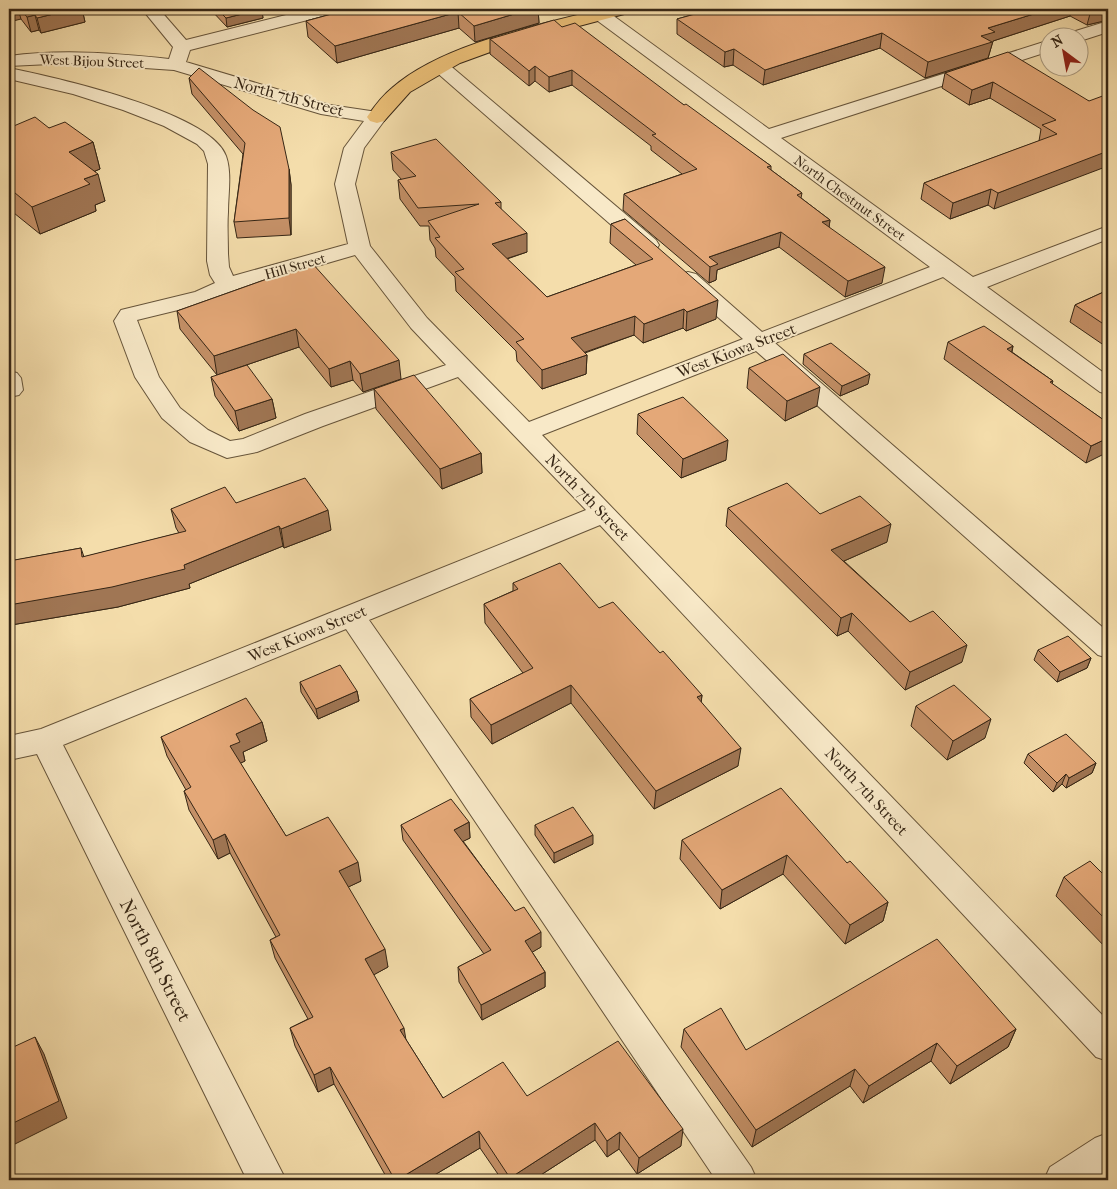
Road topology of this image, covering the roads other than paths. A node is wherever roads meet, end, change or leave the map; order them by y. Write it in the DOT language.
graph roads {
  1 [pos="150,9"];
  2 [pos="329,9"];
  3 [pos="622,9"];
  4 [pos="597,12"];
  5 [pos="1108,26"];
  6 [pos="1090,32"];
  7 [pos="182,47"];
  8 [pos="1040,48"];
  9 [pos="9,61"];
  10 [pos="176,65"];
  11 [pos="440,66"];
  12 [pos="9,73"];
  13 [pos="377,116"];
  14 [pos="766,136"];
  15 [pos="1108,232"];
  16 [pos="360,247"];
  17 [pos="946,268"];
  18 [pos="230,284"];
  19 [pos="970,286"];
  20 [pos="759,340"];
  21 [pos="463,367"];
  22 [pos="9,378"];
  23 [pos="1108,387"];
  24 [pos="9,390"];
  25 [pos="526,432"];
  26 [pos="604,513"];
  27 [pos="352,615"];
  28 [pos="1108,648"];
  29 [pos="45,740"];
  30 [pos="9,748"];
  31 [pos="1108,1045"];
  32 [pos="1108,1151"];
  33 [pos="267,1180"];
  34 [pos="738,1180"];
  35 [pos="1063,1180"];
  1 -- 7 [label="street"];
  2 -- 7 [label="street"];
  3 -- 4 [label="main road"];
  4 -- 11 [label="main road"];
  4 -- 14 [label="street, North Chestnut Street"];
  5 -- 6 [label="street"];
  7 -- 10 [label="street"];
  8 -- 14 [label="street"];
  9 -- 10 [label="street, West Bijou Street"];
  10 -- 13 [label="street, North 7th Street"];
  11 -- 13 [label="main road"];
  11 -- 20 [label="street"];
  12 -- 18 [label="street"];
  13 -- 16 [label="street, North 7th Street"];
  14 -- 17 [label="street, North Chestnut Street"];
  15 -- 19 [label="street"];
  16 -- 18 [label="street, Hill Street"];
  16 -- 21 [label="street, North 7th Street"];
  17 -- 19 [label="street, North Chestnut Street"];
  17 -- 20 [label="street, West Kiowa Street"];
  18 -- 21 [label="street, Hill Street"];
  19 -- 23 [label="street, North Chestnut Street"];
  20 -- 25 [label="street, West Kiowa Street"];
  20 -- 28 [label="street"];
  21 -- 25 [label="street, North 7th Street"];
  22 -- 24 [label="street"];
  25 -- 26 [label="street, North 7th Street"];
  26 -- 27 [label="street, West Kiowa Street"];
  26 -- 31 [label="street, North 7th Street"];
  27 -- 29 [label="street, West Kiowa Street"];
  27 -- 34 [label="street"];
  29 -- 30 [label="street, West Kiowa Street"];
  29 -- 33 [label="street, North 8th Street"];
  32 -- 35 [label="street"];
}
